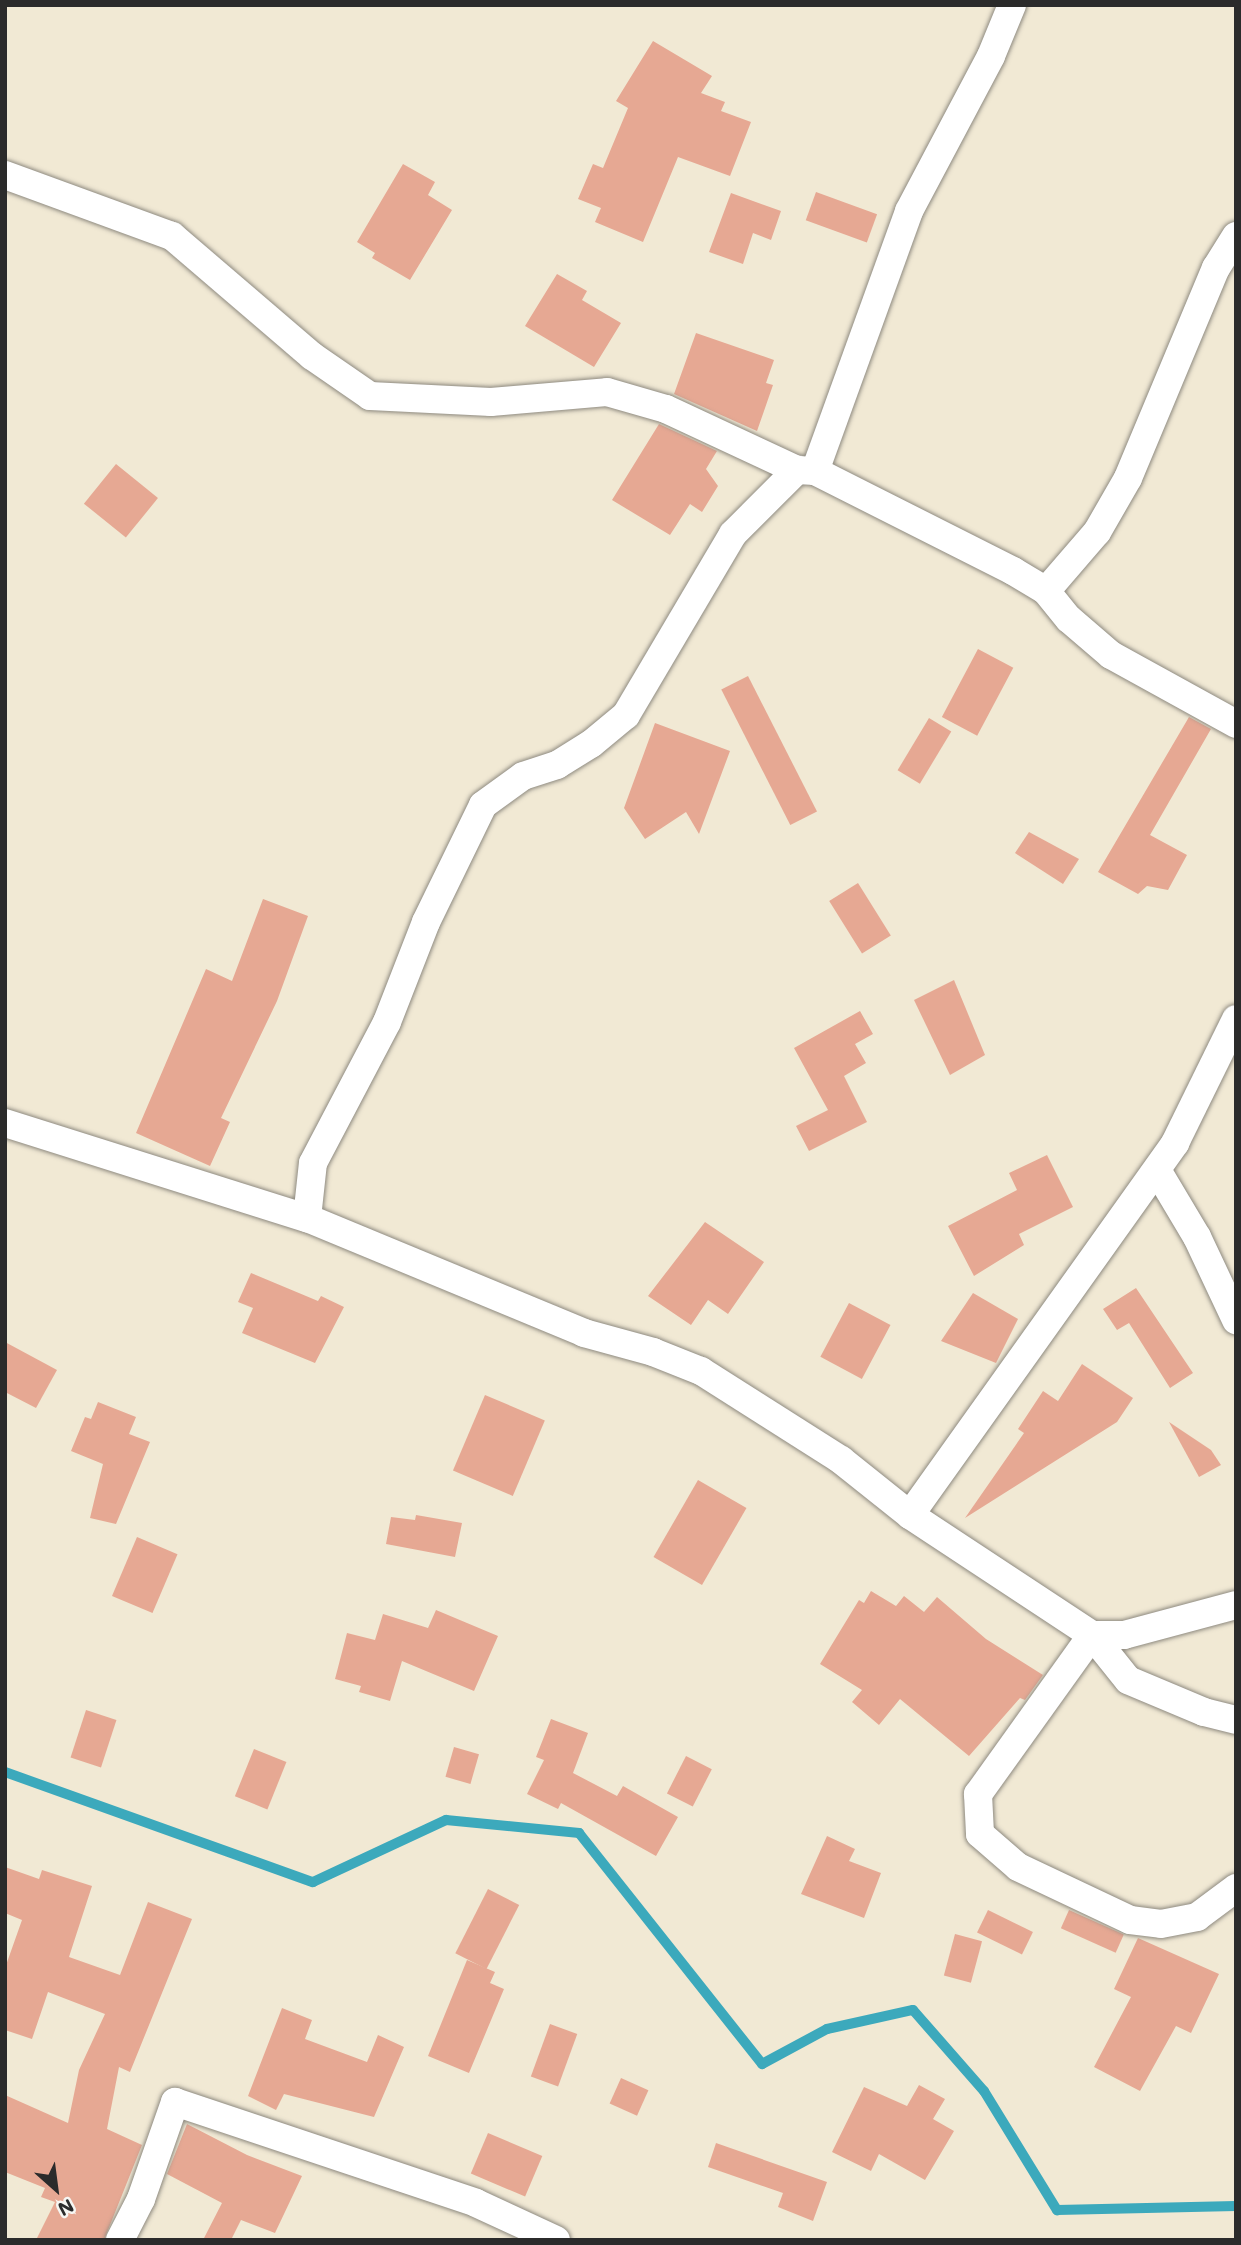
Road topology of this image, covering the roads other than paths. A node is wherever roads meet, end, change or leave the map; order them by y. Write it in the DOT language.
graph roads {
  1 [pos="1012,5"];
  2 [pos="5,175"];
  3 [pos="1236,236"];
  4 [pos="806,471"];
  5 [pos="1046,591"];
  6 [pos="1236,724"];
  7 [pos="1236,1019"];
  8 [pos="5,1123"];
  9 [pos="1157,1170"];
  10 [pos="307,1218"];
  11 [pos="1236,1320"];
  12 [pos="910,1515"];
  13 [pos="1236,1605"];
  14 [pos="1092,1635"];
  15 [pos="1236,1720"];
  16 [pos="1236,1888"];
  17 [pos="120,2240"];
  18 [pos="556,2240"];
  1 -- 4 [label="street"];
  2 -- 4 [label="street"];
  3 -- 5 [label="street"];
  4 -- 5 [label="street"];
  4 -- 10 [label="street"];
  5 -- 6 [label="street"];
  7 -- 9 [label="street"];
  8 -- 10 [label="street"];
  9 -- 11 [label="street"];
  9 -- 12 [label="street"];
  10 -- 12 [label="street"];
  12 -- 14 [label="street"];
  13 -- 14 [label="street"];
  14 -- 15 [label="street"];
  14 -- 16 [label="street"];
  17 -- 18 [label="street"];
}
